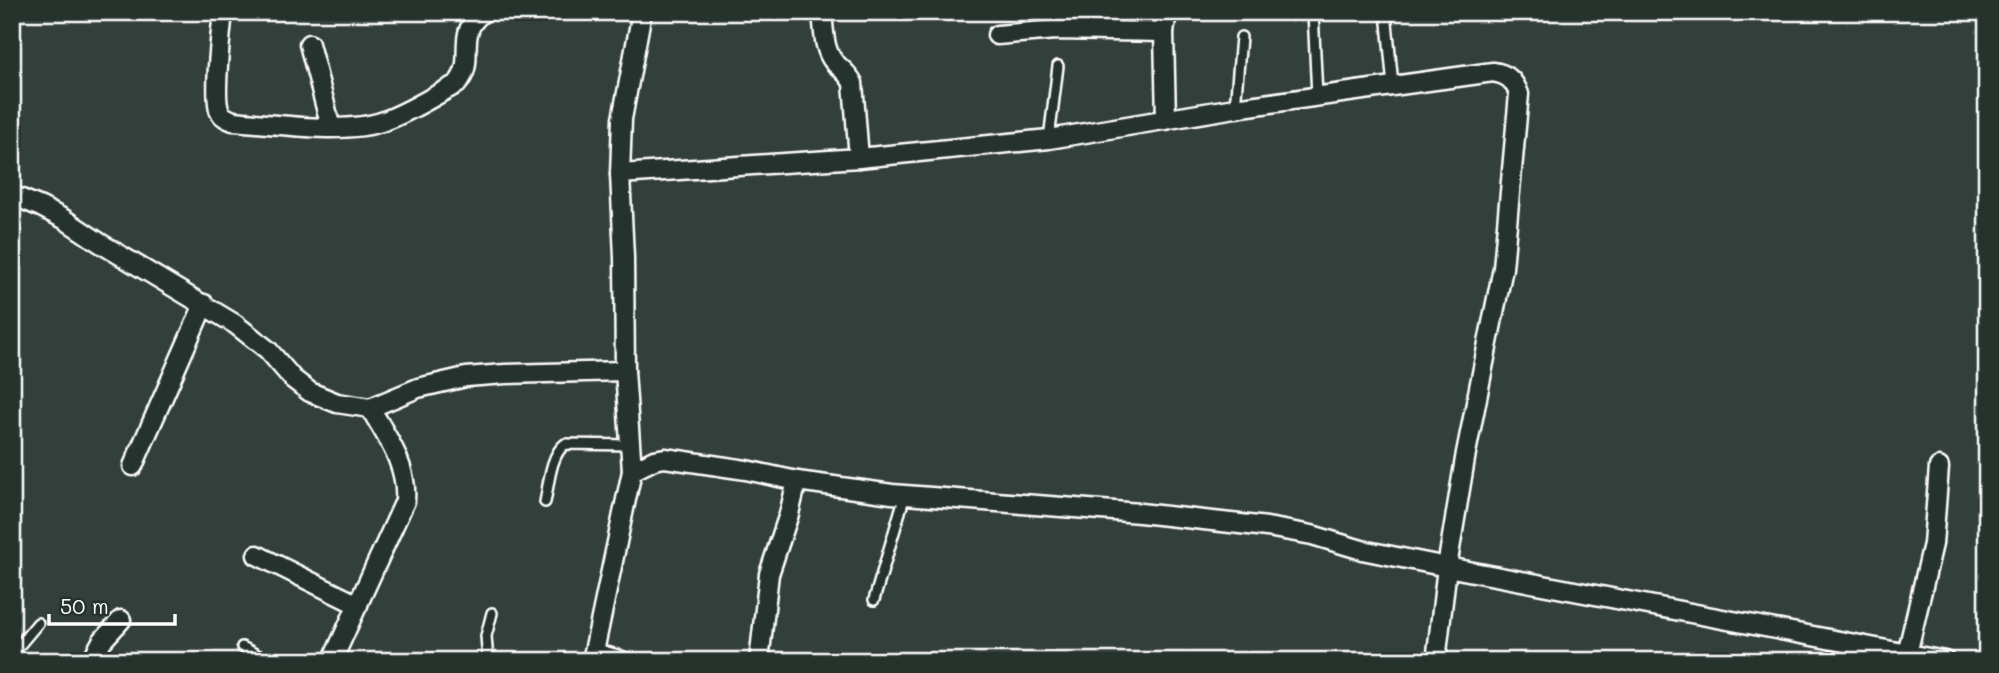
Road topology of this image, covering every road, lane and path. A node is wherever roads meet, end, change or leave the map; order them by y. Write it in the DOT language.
graph roads {
  1 [pos="222,12"];
  2 [pos="483,12"];
  3 [pos="642,12"];
  4 [pos="822,12"];
  5 [pos="1167,12"];
  6 [pos="1313,12"];
  7 [pos="1386,12"];
  8 [pos="1164,32"];
  9 [pos="998,35"];
  10 [pos="1241,37"];
  11 [pos="309,44"];
  12 [pos="1058,66"];
  13 [pos="1393,86"];
  14 [pos="1317,96"];
  15 [pos="1235,108"];
  16 [pos="1166,120"];
  17 [pos="331,127"];
  18 [pos="1049,139"];
  19 [pos="859,158"];
  20 [pos="620,174"];
  21 [pos="12,195"];
  22 [pos="204,304"];
  23 [pos="625,371"];
  24 [pos="370,408"];
  25 [pos="630,445"];
  26 [pos="133,466"];
  27 [pos="1939,467"];
  28 [pos="632,471"];
  29 [pos="797,481"];
  30 [pos="905,495"];
  31 [pos="545,502"];
  32 [pos="257,555"];
  33 [pos="1447,567"];
  34 [pos="874,600"];
  35 [pos="358,605"];
  36 [pos="492,613"];
  37 [pos="121,620"];
  38 [pos="38,623"];
  39 [pos="242,647"];
  40 [pos="12,654"];
  41 [pos="1907,654"];
  42 [pos="593,657"];
  43 [pos="91,661"];
  44 [pos="269,661"];
  45 [pos="332,661"];
  46 [pos="488,661"];
  47 [pos="622,661"];
  48 [pos="759,661"];
  49 [pos="1436,661"];
  50 [pos="1945,661"];
  1 -- 17 [label="street"];
  2 -- 17 [label="street"];
  3 -- 20 [label="street"];
  4 -- 19 [label="street"];
  5 -- 8 [label="street"];
  6 -- 14 [label="lane"];
  7 -- 13 [label="lane"];
  8 -- 9 [label="street"];
  8 -- 16 [label="street"];
  10 -- 15 [label="lane"];
  11 -- 17 [label="street"];
  12 -- 18 [label="lane"];
  13 -- 14 [label="street"];
  13 -- 33 [label="street"];
  14 -- 15 [label="street"];
  15 -- 16 [label="street"];
  16 -- 18 [label="street"];
  18 -- 19 [label="street"];
  19 -- 20 [label="street"];
  20 -- 23 [label="street"];
  21 -- 22 [label="street"];
  22 -- 24 [label="street"];
  22 -- 26 [label="street"];
  23 -- 24 [label="street"];
  23 -- 25 [label="street"];
  24 -- 35 [label="street"];
  25 -- 28 [label="street"];
  25 -- 31 [label="lane"];
  27 -- 41 [label="street"];
  28 -- 29 [label="street"];
  28 -- 42 [label="street"];
  29 -- 30 [label="street"];
  29 -- 48 [label="street"];
  30 -- 33 [label="street"];
  30 -- 34 [label="lane"];
  32 -- 35 [label="street"];
  33 -- 41 [label="street"];
  33 -- 49 [label="street"];
  35 -- 45 [label="street"];
  36 -- 46 [label="lane"];
  37 -- 43 [label="street"];
  38 -- 40 [label="lane"];
  39 -- 44 [label="lane"];
  41 -- 50 [label="street"];
  42 -- 47 [label="street"];
}
